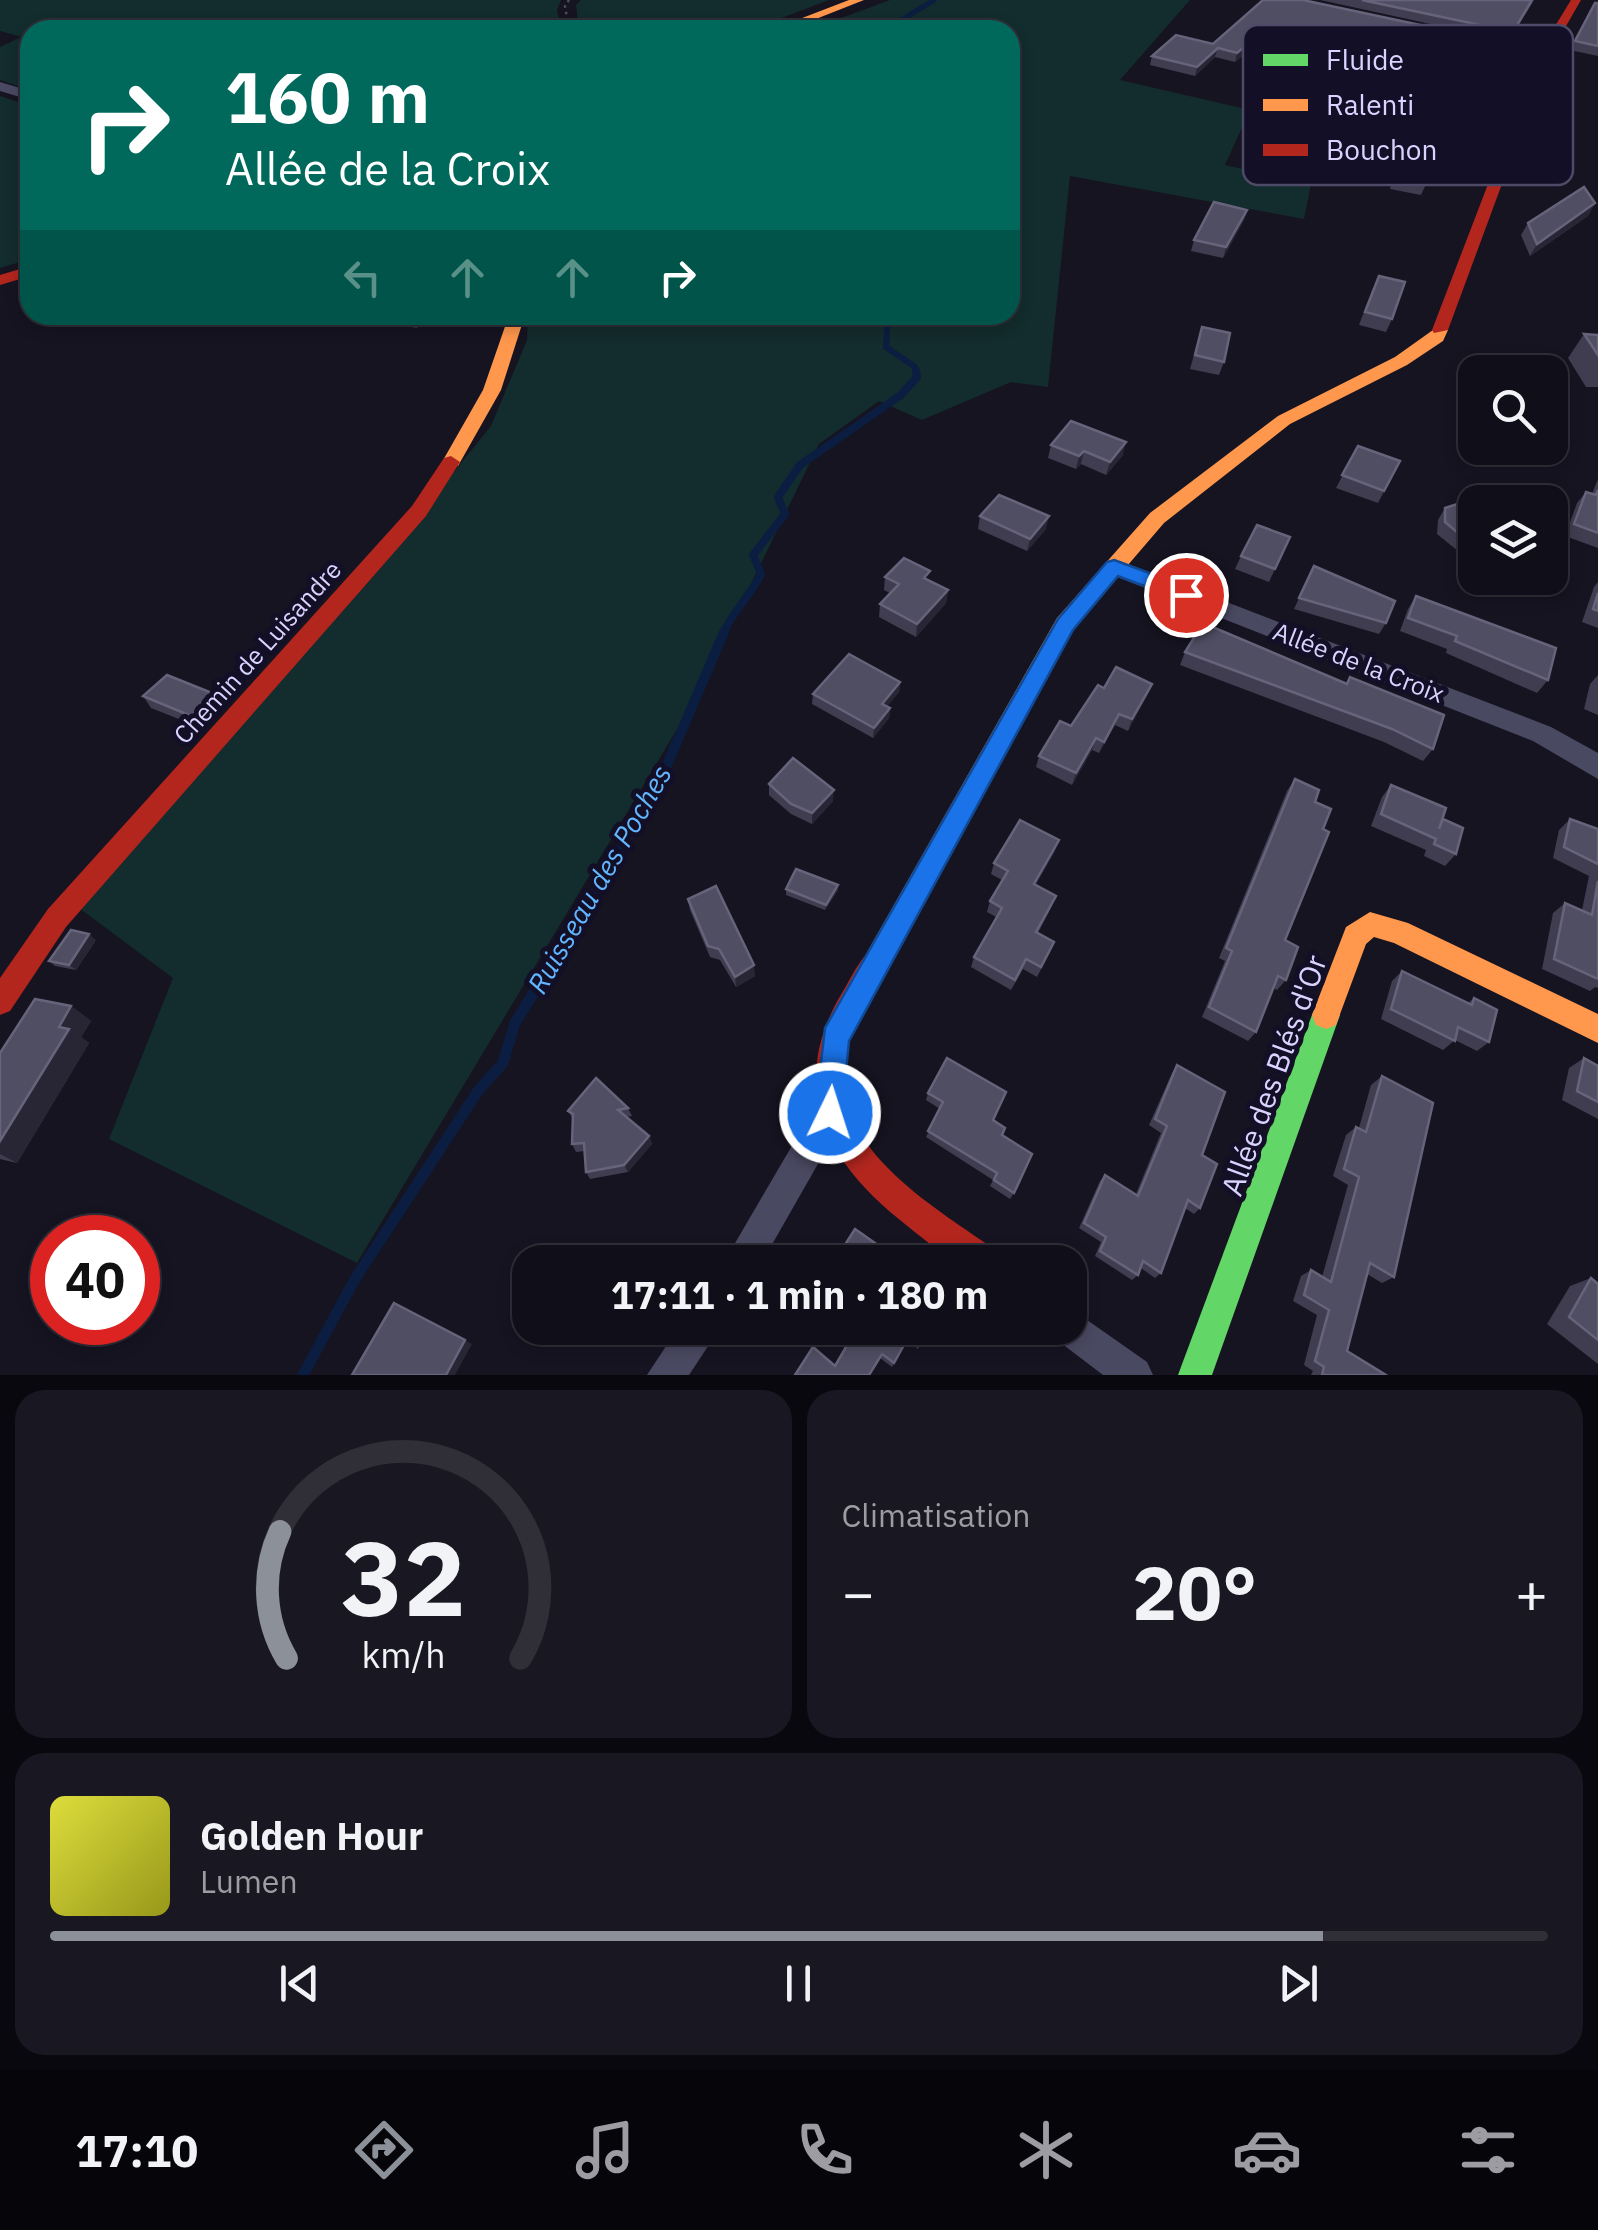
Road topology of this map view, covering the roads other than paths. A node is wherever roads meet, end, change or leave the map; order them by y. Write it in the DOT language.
graph roads {
  1 [pos="860,0"];
  2 [pos="1576,0"];
  3 [pos="805,20"];
  4 [pos="1561,25"];
  5 [pos="1497,185"];
  6 [pos="516,325"];
  7 [pos="1114,567"];
  8 [pos="1598,768"];
  9 [pos="0,1002"];
  10 [pos="1598,1030"];
  11 [pos="830,1113"];
  12 [pos="752,1245"];
  13 [pos="963,1245"];
  14 [pos="1087,1339"];
  15 [pos="689,1345"];
  16 [pos="666,1375"];
  17 [pos="1134,1375"];
  18 [pos="1195,1375"];
  1 -- 3 [label="street"];
  2 -- 4 [label="street"];
  5 -- 7 [label="street"];
  6 -- 9 [label="street, Chemin de Luisandre"];
  7 -- 8 [label="street, Allée de la Croix"];
  7 -- 11 [label="street"];
  10 -- 18 [label="street, Allée des Blés d'Or"];
  11 -- 12 [label="street"];
  11 -- 13 [label="street"];
  14 -- 17 [label="street"];
  15 -- 16 [label="street"];
}
